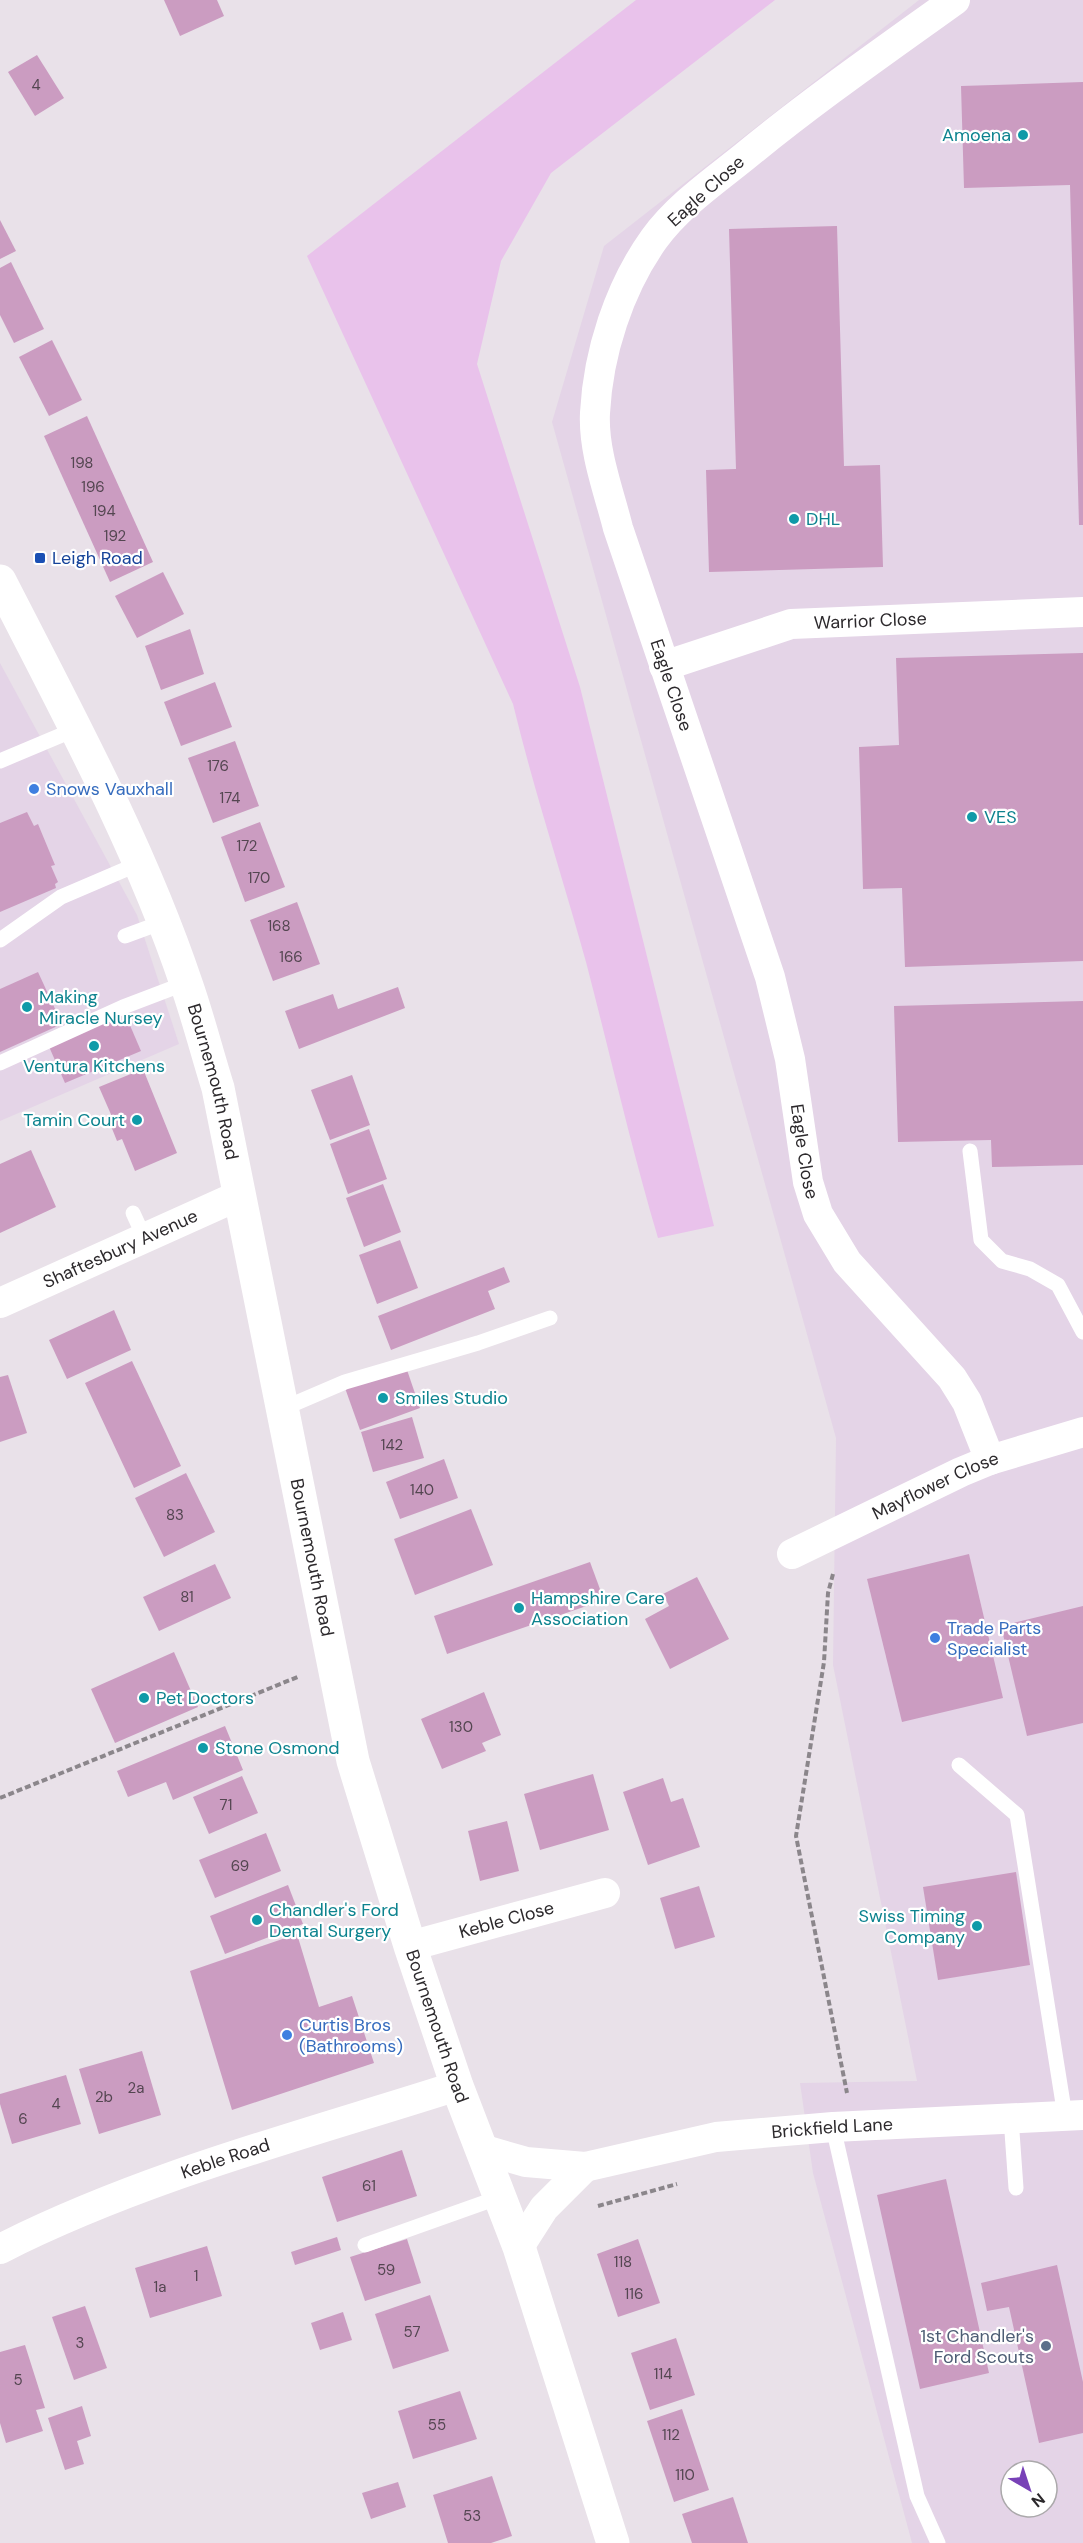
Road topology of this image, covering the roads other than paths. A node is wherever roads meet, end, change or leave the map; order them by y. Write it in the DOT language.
graph roads {
  1 [pos="955,0"];
  2 [pos="2,591"];
  3 [pos="1083,612"];
  4 [pos="664,666"];
  5 [pos="76,729"];
  6 [pos="0,760"];
  7 [pos="138,864"];
  8 [pos="163,922"];
  9 [pos="125,936"];
  10 [pos="0,940"];
  11 [pos="186,983"];
  12 [pos="0,1063"];
  13 [pos="970,1151"];
  14 [pos="240,1194"];
  15 [pos="0,1303"];
  16 [pos="550,1318"];
  17 [pos="1083,1332"];
  18 [pos="282,1408"];
  19 [pos="1083,1432"];
  20 [pos="990,1460"];
  21 [pos="792,1554"];
  22 [pos="959,1765"];
  23 [pos="605,1893"];
  24 [pos="410,1946"];
  25 [pos="457,2086"];
  26 [pos="1074,2116"];
  27 [pos="1011,2118"];
  28 [pos="843,2126"];
  29 [pos="481,2149"];
  30 [pos="585,2167"];
  31 [pos="1016,2187"];
  32 [pos="500,2197"];
  33 [pos="365,2245"];
  34 [pos="519,2247"];
  35 [pos="0,2249"];
  36 [pos="613,2543"];
  37 [pos="938,2543"];
  1 -- 4 [label="street, Eagle Close"];
  2 -- 5 [label="main road, Bournemouth Road"];
  3 -- 4 [label="street, Warrior Close"];
  4 -- 20 [label="street, Eagle Close"];
  5 -- 6 [label="lane"];
  5 -- 7 [label="main road, Bournemouth Road"];
  7 -- 8 [label="main road, Bournemouth Road"];
  7 -- 10 [label="lane"];
  8 -- 9 [label="lane"];
  8 -- 11 [label="main road, Bournemouth Road"];
  11 -- 12 [label="lane"];
  11 -- 14 [label="main road, Bournemouth Road"];
  13 -- 17 [label="lane"];
  14 -- 15 [label="street, Shaftesbury Avenue"];
  14 -- 18 [label="main road, Bournemouth Road"];
  16 -- 18 [label="lane"];
  18 -- 24 [label="main road, Bournemouth Road"];
  19 -- 20 [label="street, Mayflower Close"];
  20 -- 21 [label="street, Mayflower Close"];
  22 -- 26 [label="lane"];
  23 -- 24 [label="street, Keble Close"];
  24 -- 25 [label="main road, Bournemouth Road"];
  25 -- 29 [label="main road, Bournemouth Road"];
  25 -- 35 [label="street, Keble Road"];
  26 -- 27 [label="street, Brickfield Lane"];
  27 -- 28 [label="street, Brickfield Lane"];
  27 -- 31 [label="lane"];
  28 -- 30 [label="street, Brickfield Lane"];
  28 -- 37 [label="lane"];
  29 -- 30 [label="street, Brickfield Lane"];
  29 -- 32 [label="main road, Bournemouth Road"];
  30 -- 34 [label="street"];
  32 -- 33 [label="lane"];
  32 -- 34 [label="main road, Bournemouth Road"];
  34 -- 36 [label="main road, Bournemouth Road"];
}
